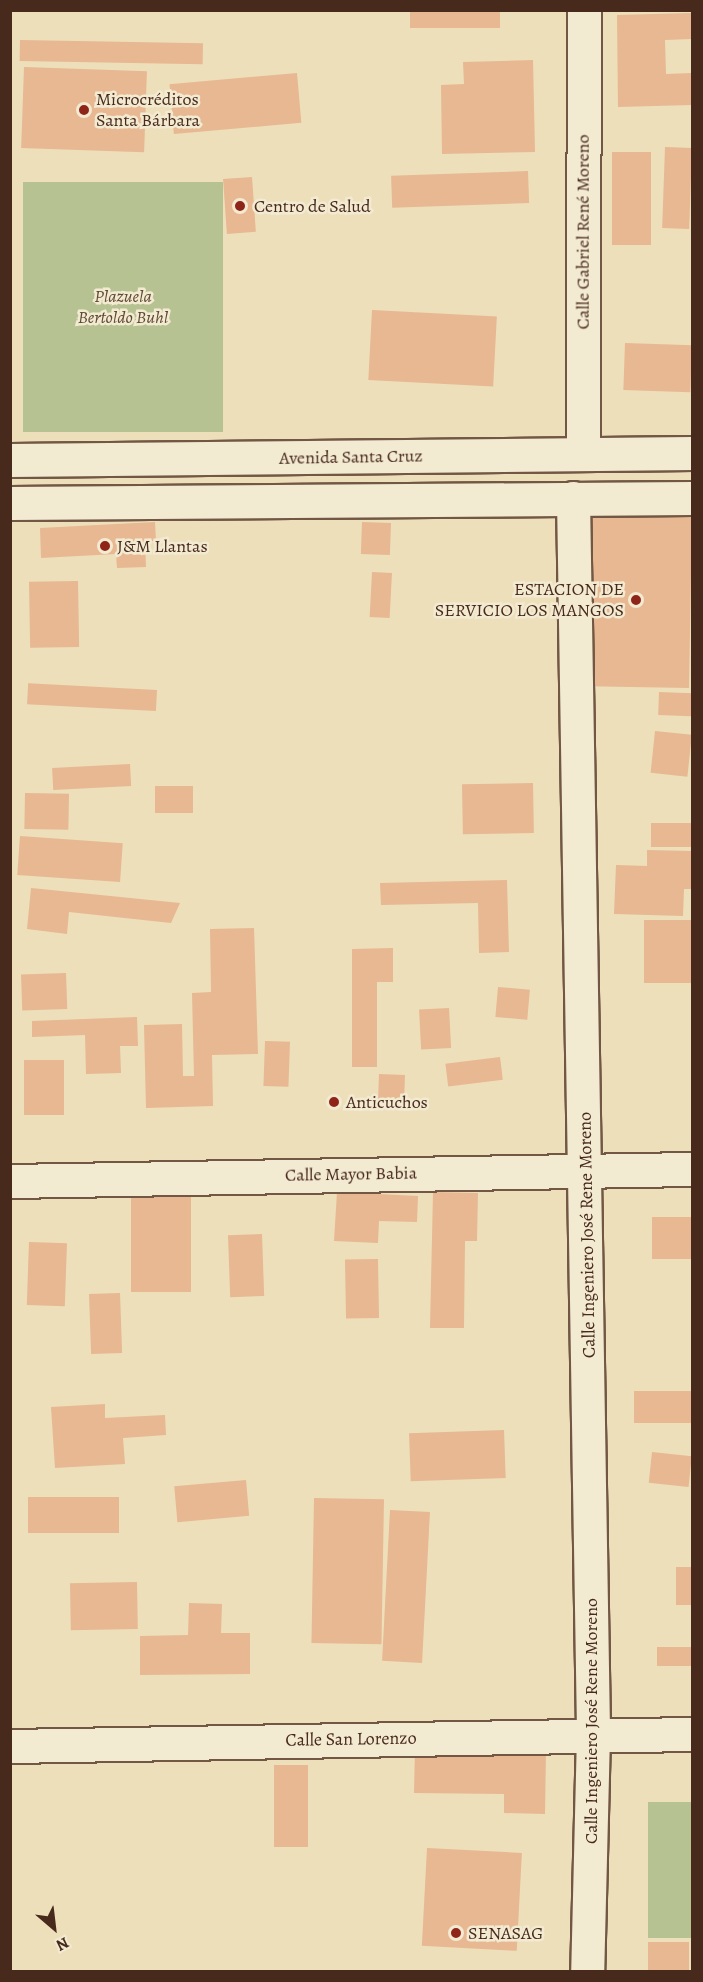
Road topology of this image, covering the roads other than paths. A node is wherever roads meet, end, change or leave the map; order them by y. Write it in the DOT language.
graph roads {
  1 [pos="584,10"];
  2 [pos="693,453"];
  3 [pos="583,454"];
  4 [pos="10,460"];
  5 [pos="573,498"];
  6 [pos="693,498"];
  7 [pos="10,503"];
  8 [pos="693,1169"];
  9 [pos="586,1170"];
  10 [pos="10,1181"];
  11 [pos="593,1734"];
  12 [pos="693,1734"];
  13 [pos="10,1746"];
  14 [pos="587,1971"];
  1 -- 3 [label="street, Calle Gabriel René Moreno"];
  2 -- 3 [label="street, Avenida Santa Cruz"];
  3 -- 4 [label="street, Avenida Santa Cruz"];
  5 -- 6 [label="street"];
  5 -- 7 [label="street"];
  5 -- 9 [label="street, Calle Ingeniero José Rene Moreno"];
  8 -- 9 [label="street, Calle Mayor Babia"];
  9 -- 10 [label="street, Calle Mayor Babia"];
  9 -- 11 [label="street, Calle Ingeniero José Rene Moreno"];
  11 -- 12 [label="street, Calle San Lorenzo"];
  11 -- 13 [label="street, Calle San Lorenzo"];
  11 -- 14 [label="street, Calle Ingeniero José Rene Moreno"];
}
